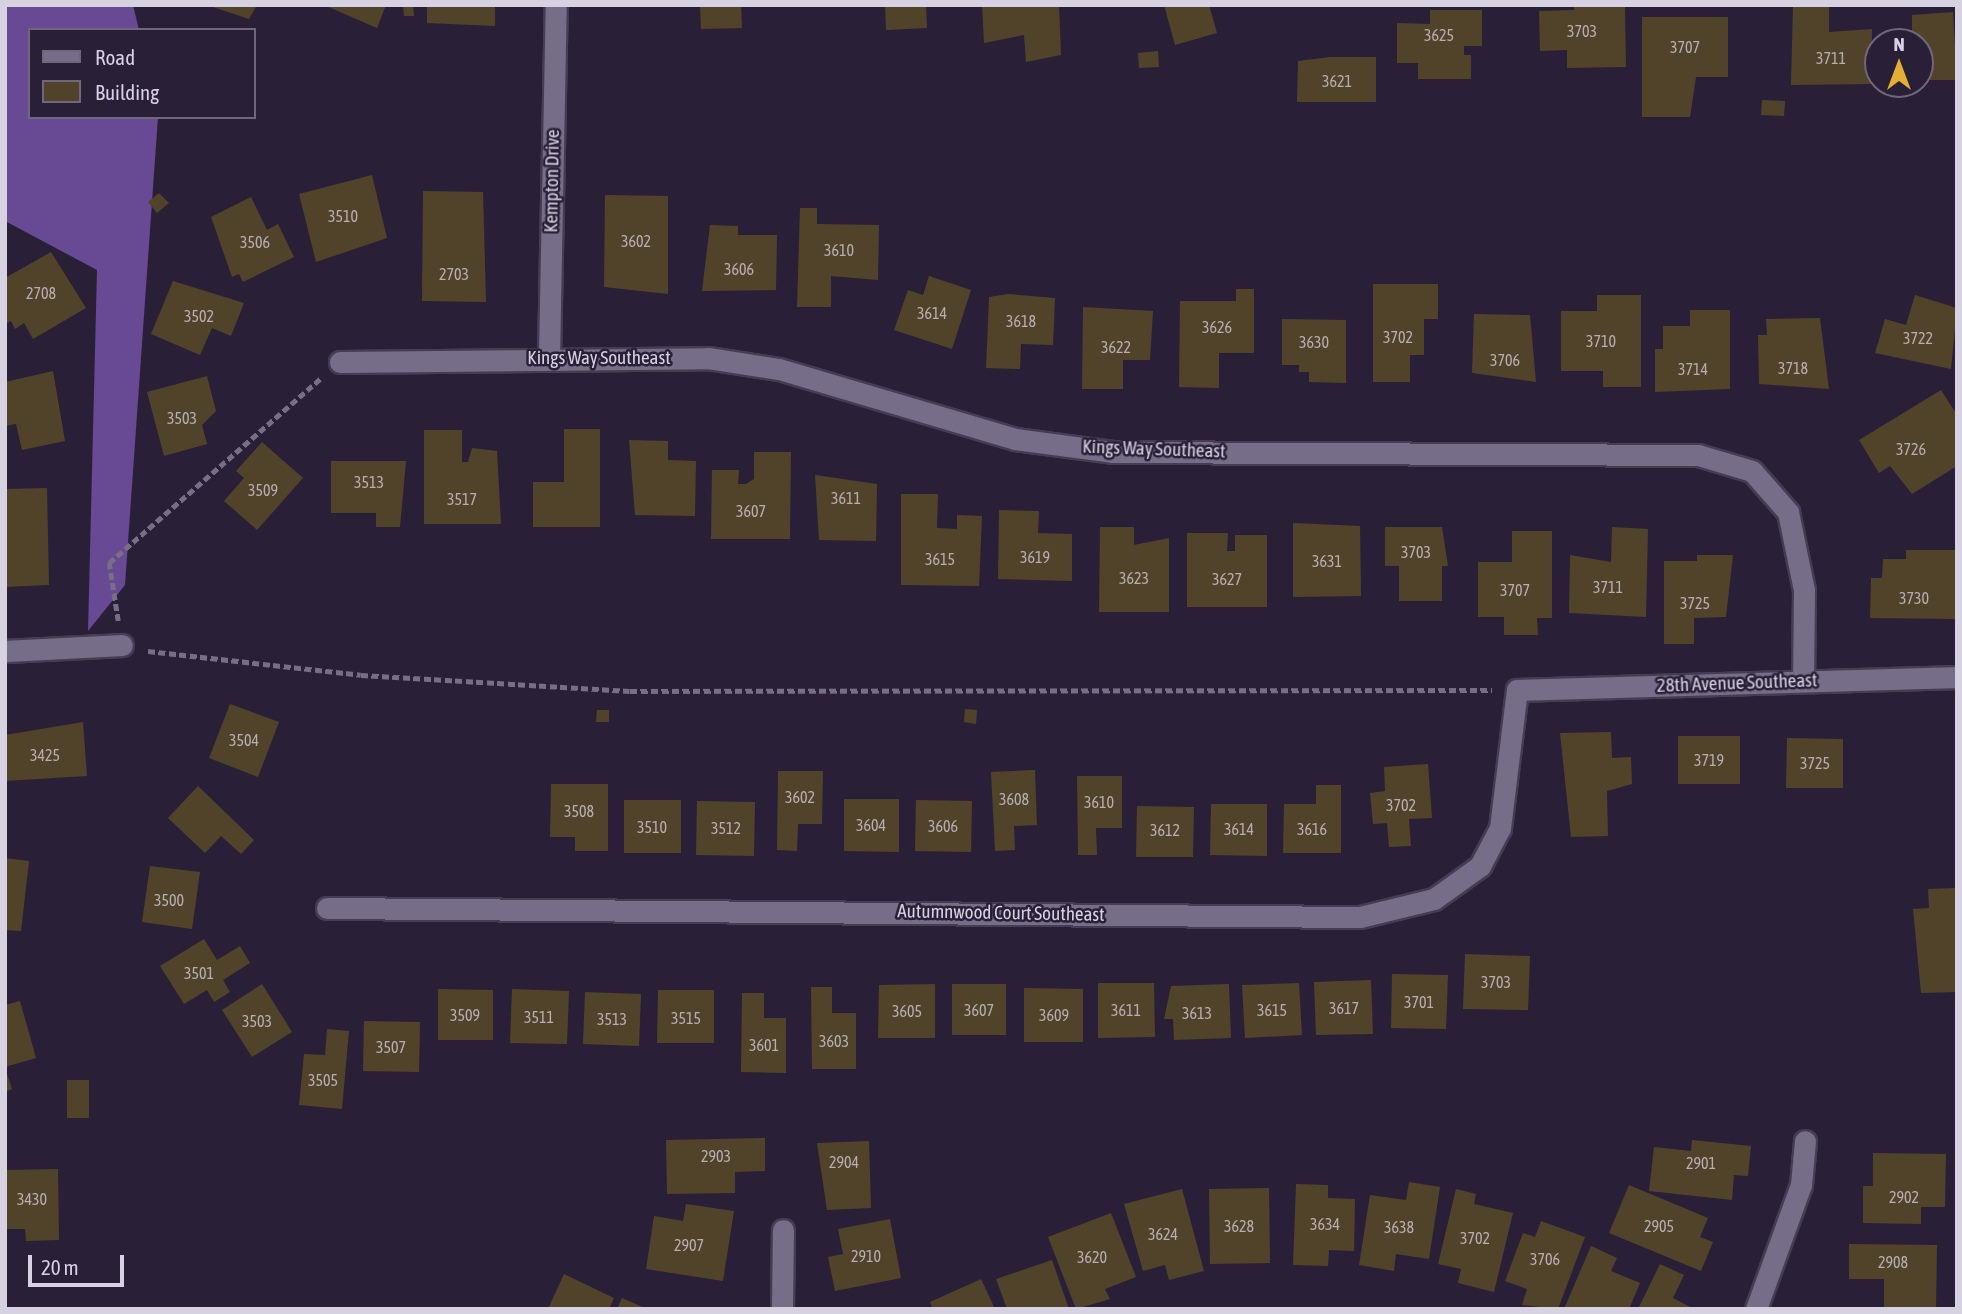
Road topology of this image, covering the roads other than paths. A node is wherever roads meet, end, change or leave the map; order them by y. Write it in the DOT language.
graph roads {
  1 [pos="556,5"];
  2 [pos="548,357"];
  3 [pos="340,362"];
  4 [pos="122,645"];
  5 [pos="5,651"];
  6 [pos="1957,677"];
  7 [pos="1802,681"];
  8 [pos="1517,690"];
  9 [pos="327,908"];
  10 [pos="1805,1141"];
  11 [pos="783,1230"];
  12 [pos="782,1309"];
  13 [pos="1756,1309"];
  1 -- 2 [label="street, Kempton Drive"];
  2 -- 3 [label="street, Kings Way Southeast"];
  2 -- 7 [label="street, Kings Way Southeast"];
  4 -- 5 [label="street"];
  6 -- 7 [label="street, 28th Avenue Southeast"];
  7 -- 8 [label="street, 28th Avenue Southeast"];
  8 -- 9 [label="street, Autumnwood Court Southeast"];
  10 -- 13 [label="street"];
  11 -- 12 [label="street"];
}
